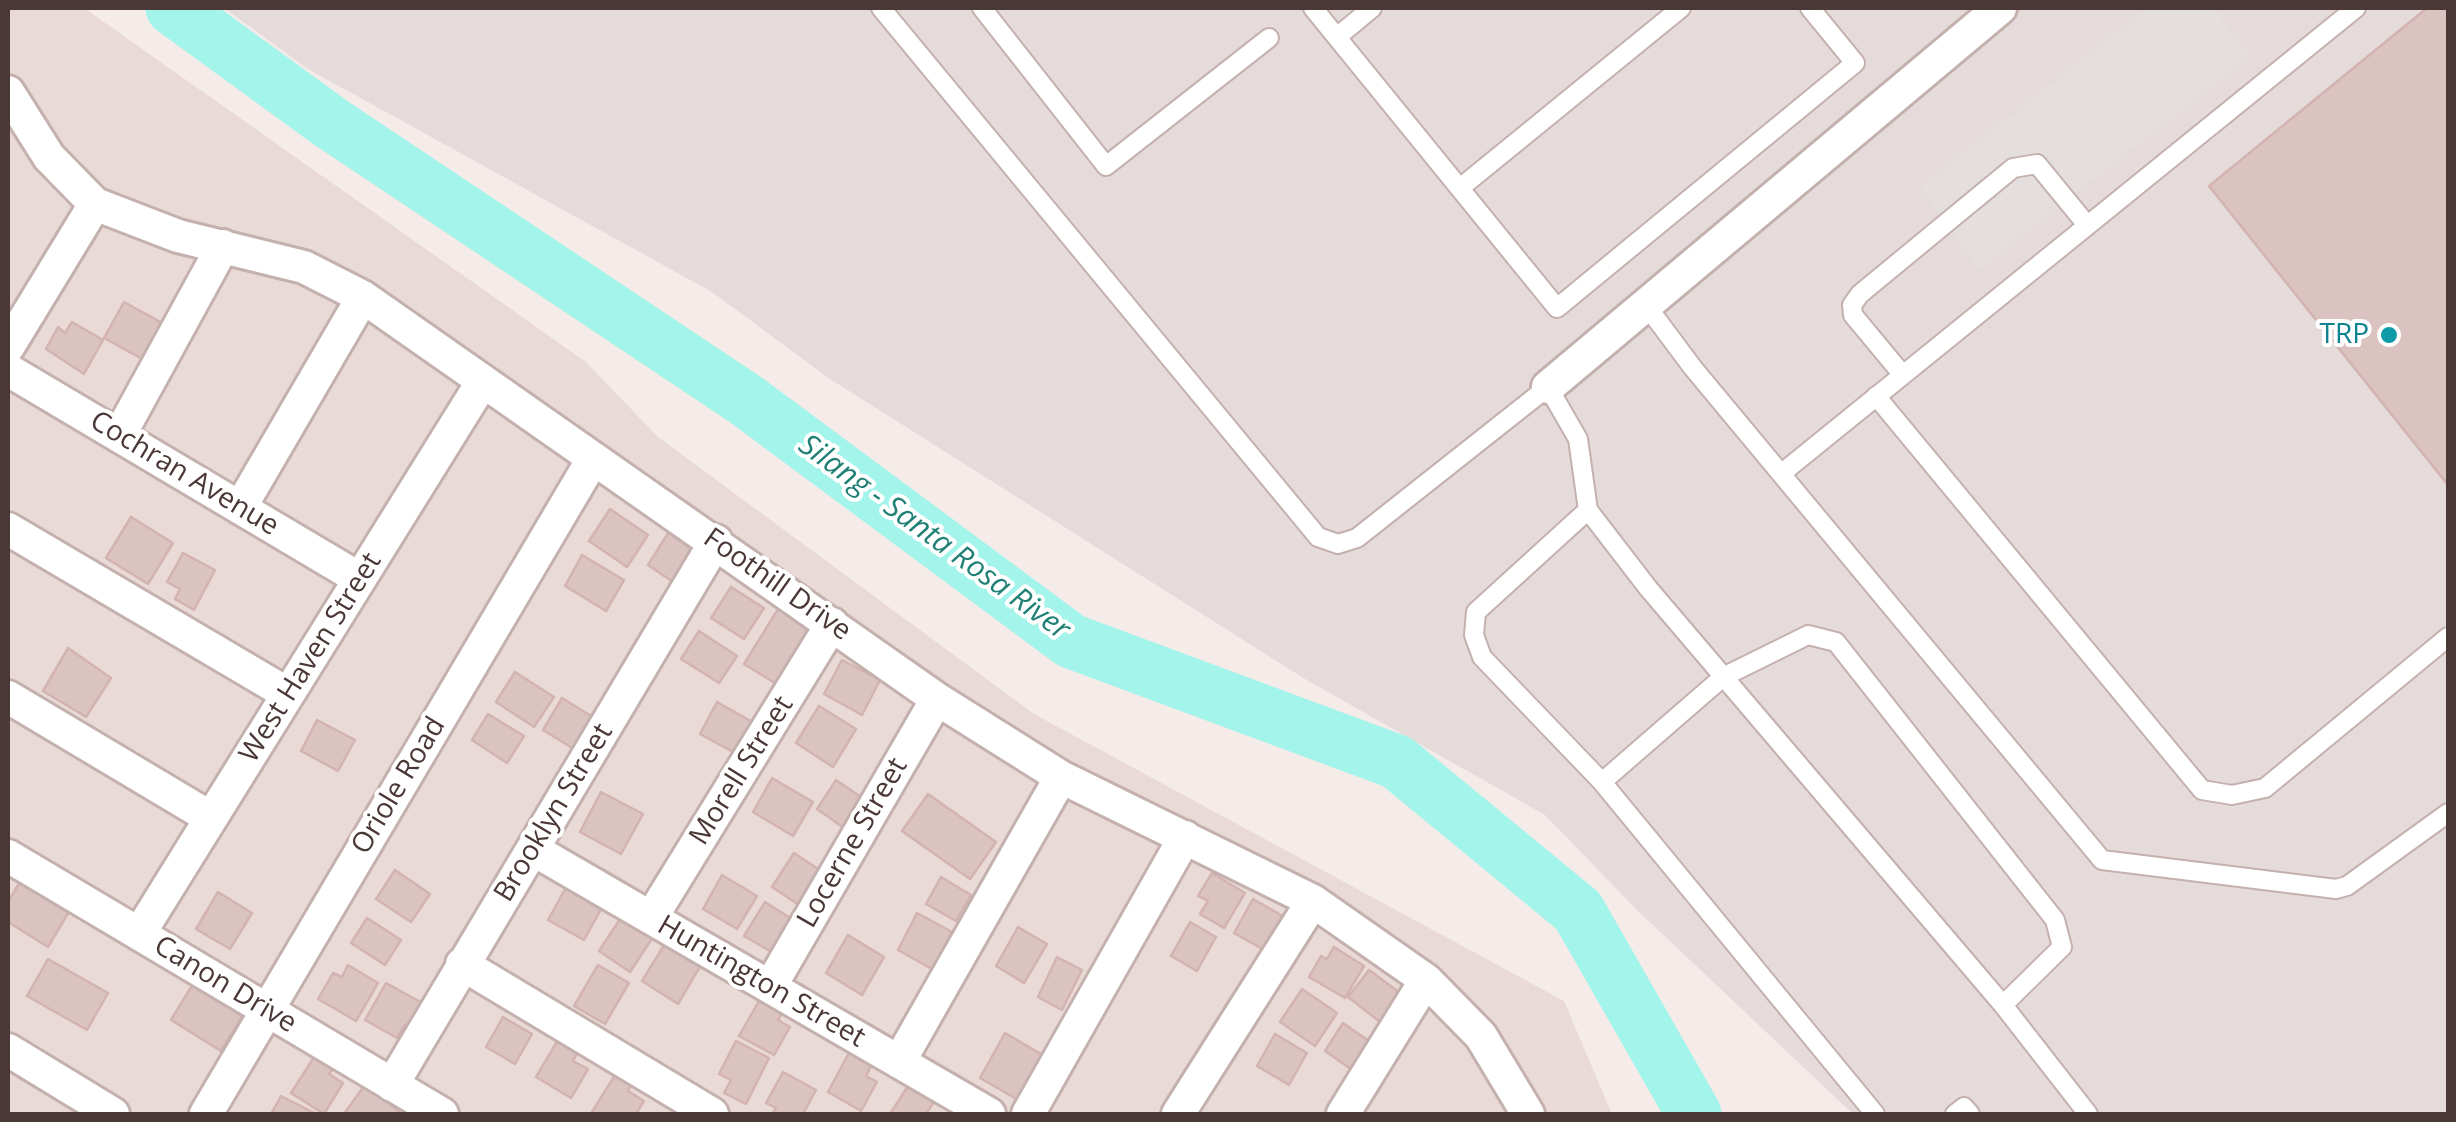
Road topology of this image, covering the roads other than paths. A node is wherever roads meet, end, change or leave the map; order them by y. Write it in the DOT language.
graph roads {
  1 [pos="881,8"];
  2 [pos="982,8"];
  3 [pos="1313,8"];
  4 [pos="1372,8"];
  5 [pos="1680,8"];
  6 [pos="1810,8"];
  7 [pos="2000,8"];
  8 [pos="2356,8"];
  9 [pos="1336,37"];
  10 [pos="1269,38"];
  11 [pos="8,92"];
  12 [pos="1460,188"];
  13 [pos="95,204"];
  14 [pos="2087,225"];
  15 [pos="224,246"];
  16 [pos="363,297"];
  17 [pos="1646,304"];
  18 [pos="8,347"];
  19 [pos="8,370"];
  20 [pos="1902,374"];
  21 [pos="483,381"];
  22 [pos="1548,387"];
  23 [pos="1876,396"];
  24 [pos="119,436"];
  25 [pos="592,458"];
  26 [pos="1782,473"];
  27 [pos="240,508"];
  28 [pos="1588,510"];
  29 [pos="8,530"];
  30 [pos="716,541"];
  31 [pos="360,579"];
  32 [pos="832,624"];
  33 [pos="2448,637"];
  34 [pos="1723,677"];
  35 [pos="288,694"];
  36 [pos="8,697"];
  37 [pos="936,699"];
  38 [pos="1062,778"];
  39 [pos="1602,782"];
  40 [pos="2448,813"];
  41 [pos="210,818"];
  42 [pos="1185,837"];
  43 [pos="534,850"];
  44 [pos="10,863"];
  45 [pos="1313,901"];
  46 [pos="651,918"];
  47 [pos="139,934"];
  48 [pos="462,964"];
  49 [pos="1426,980"];
  50 [pos="770,987"];
  51 [pos="2003,1005"];
  52 [pos="267,1011"];
  53 [pos="8,1050"];
  54 [pos="899,1062"];
  55 [pos="392,1085"];
  56 [pos="1520,1110"];
  57 [pos="113,1114"];
  58 [pos="206,1114"];
  59 [pos="442,1114"];
  60 [pos="712,1114"];
  61 [pos="989,1114"];
  62 [pos="1028,1114"];
  63 [pos="1178,1114"];
  64 [pos="1343,1114"];
  65 [pos="1875,1114"];
  66 [pos="1955,1114"];
  67 [pos="1970,1114"];
  68 [pos="2088,1114"];
  1 -- 22 [label="lane"];
  2 -- 10 [label="lane"];
  3 -- 9 [label="lane"];
  4 -- 9 [label="lane"];
  5 -- 12 [label="lane"];
  6 -- 12 [label="lane"];
  7 -- 17 [label="street"];
  8 -- 14 [label="lane"];
  9 -- 12 [label="lane"];
  11 -- 13 [label="street, Foothill Drive"];
  13 -- 15 [label="street, Foothill Drive"];
  13 -- 18 [label="street"];
  14 -- 20 [label="lane"];
  14 -- 20 [label="lane"];
  15 -- 16 [label="street, Foothill Drive"];
  15 -- 24 [label="street"];
  16 -- 21 [label="street, Foothill Drive"];
  16 -- 27 [label="street"];
  17 -- 22 [label="street"];
  17 -- 26 [label="lane"];
  19 -- 24 [label="street, Cochran Avenue"];
  20 -- 23 [label="lane"];
  21 -- 25 [label="street, Foothill Drive"];
  21 -- 31 [label="street, West Haven Street"];
  22 -- 28 [label="lane"];
  23 -- 26 [label="lane"];
  23 -- 33 [label="lane"];
  24 -- 27 [label="street, Cochran Avenue"];
  25 -- 30 [label="street, Foothill Drive"];
  25 -- 52 [label="street, Oriole Road"];
  26 -- 40 [label="lane"];
  27 -- 31 [label="street, Cochran Avenue"];
  28 -- 34 [label="lane"];
  28 -- 39 [label="lane"];
  29 -- 35 [label="street"];
  30 -- 32 [label="street, Foothill Drive"];
  30 -- 43 [label="street, Brooklyn Street"];
  31 -- 35 [label="street, West Haven Street"];
  32 -- 37 [label="street, Foothill Drive"];
  32 -- 46 [label="street, Morell Street"];
  34 -- 39 [label="lane"];
  34 -- 51 [label="lane"];
  34 -- 51 [label="lane"];
  35 -- 41 [label="street, West Haven Street"];
  36 -- 41 [label="street"];
  37 -- 38 [label="street, Foothill Drive"];
  37 -- 50 [label="street, Locerne Street"];
  38 -- 42 [label="street, Foothill Drive"];
  38 -- 54 [label="street"];
  39 -- 65 [label="lane"];
  41 -- 47 [label="street, West Haven Street"];
  42 -- 45 [label="street, Foothill Drive"];
  42 -- 62 [label="street"];
  43 -- 46 [label="street, Huntington Street"];
  43 -- 48 [label="street, Brooklyn Street"];
  44 -- 47 [label="street, Canon Drive"];
  45 -- 49 [label="street, Foothill Drive"];
  45 -- 63 [label="street"];
  46 -- 50 [label="street, Huntington Street"];
  47 -- 52 [label="street, Canon Drive"];
  48 -- 55 [label="street, Brooklyn Street"];
  48 -- 60 [label="street"];
  49 -- 56 [label="street, Foothill Drive"];
  49 -- 64 [label="street"];
  50 -- 54 [label="street, Huntington Street"];
  51 -- 68 [label="lane"];
  52 -- 55 [label="street, Canon Drive"];
  52 -- 58 [label="street, Oriole Road"];
  53 -- 57 [label="street"];
  54 -- 61 [label="street, Huntington Street"];
  55 -- 59 [label="street, Canon Drive"];
  66 -- 67 [label="lane"];
}
